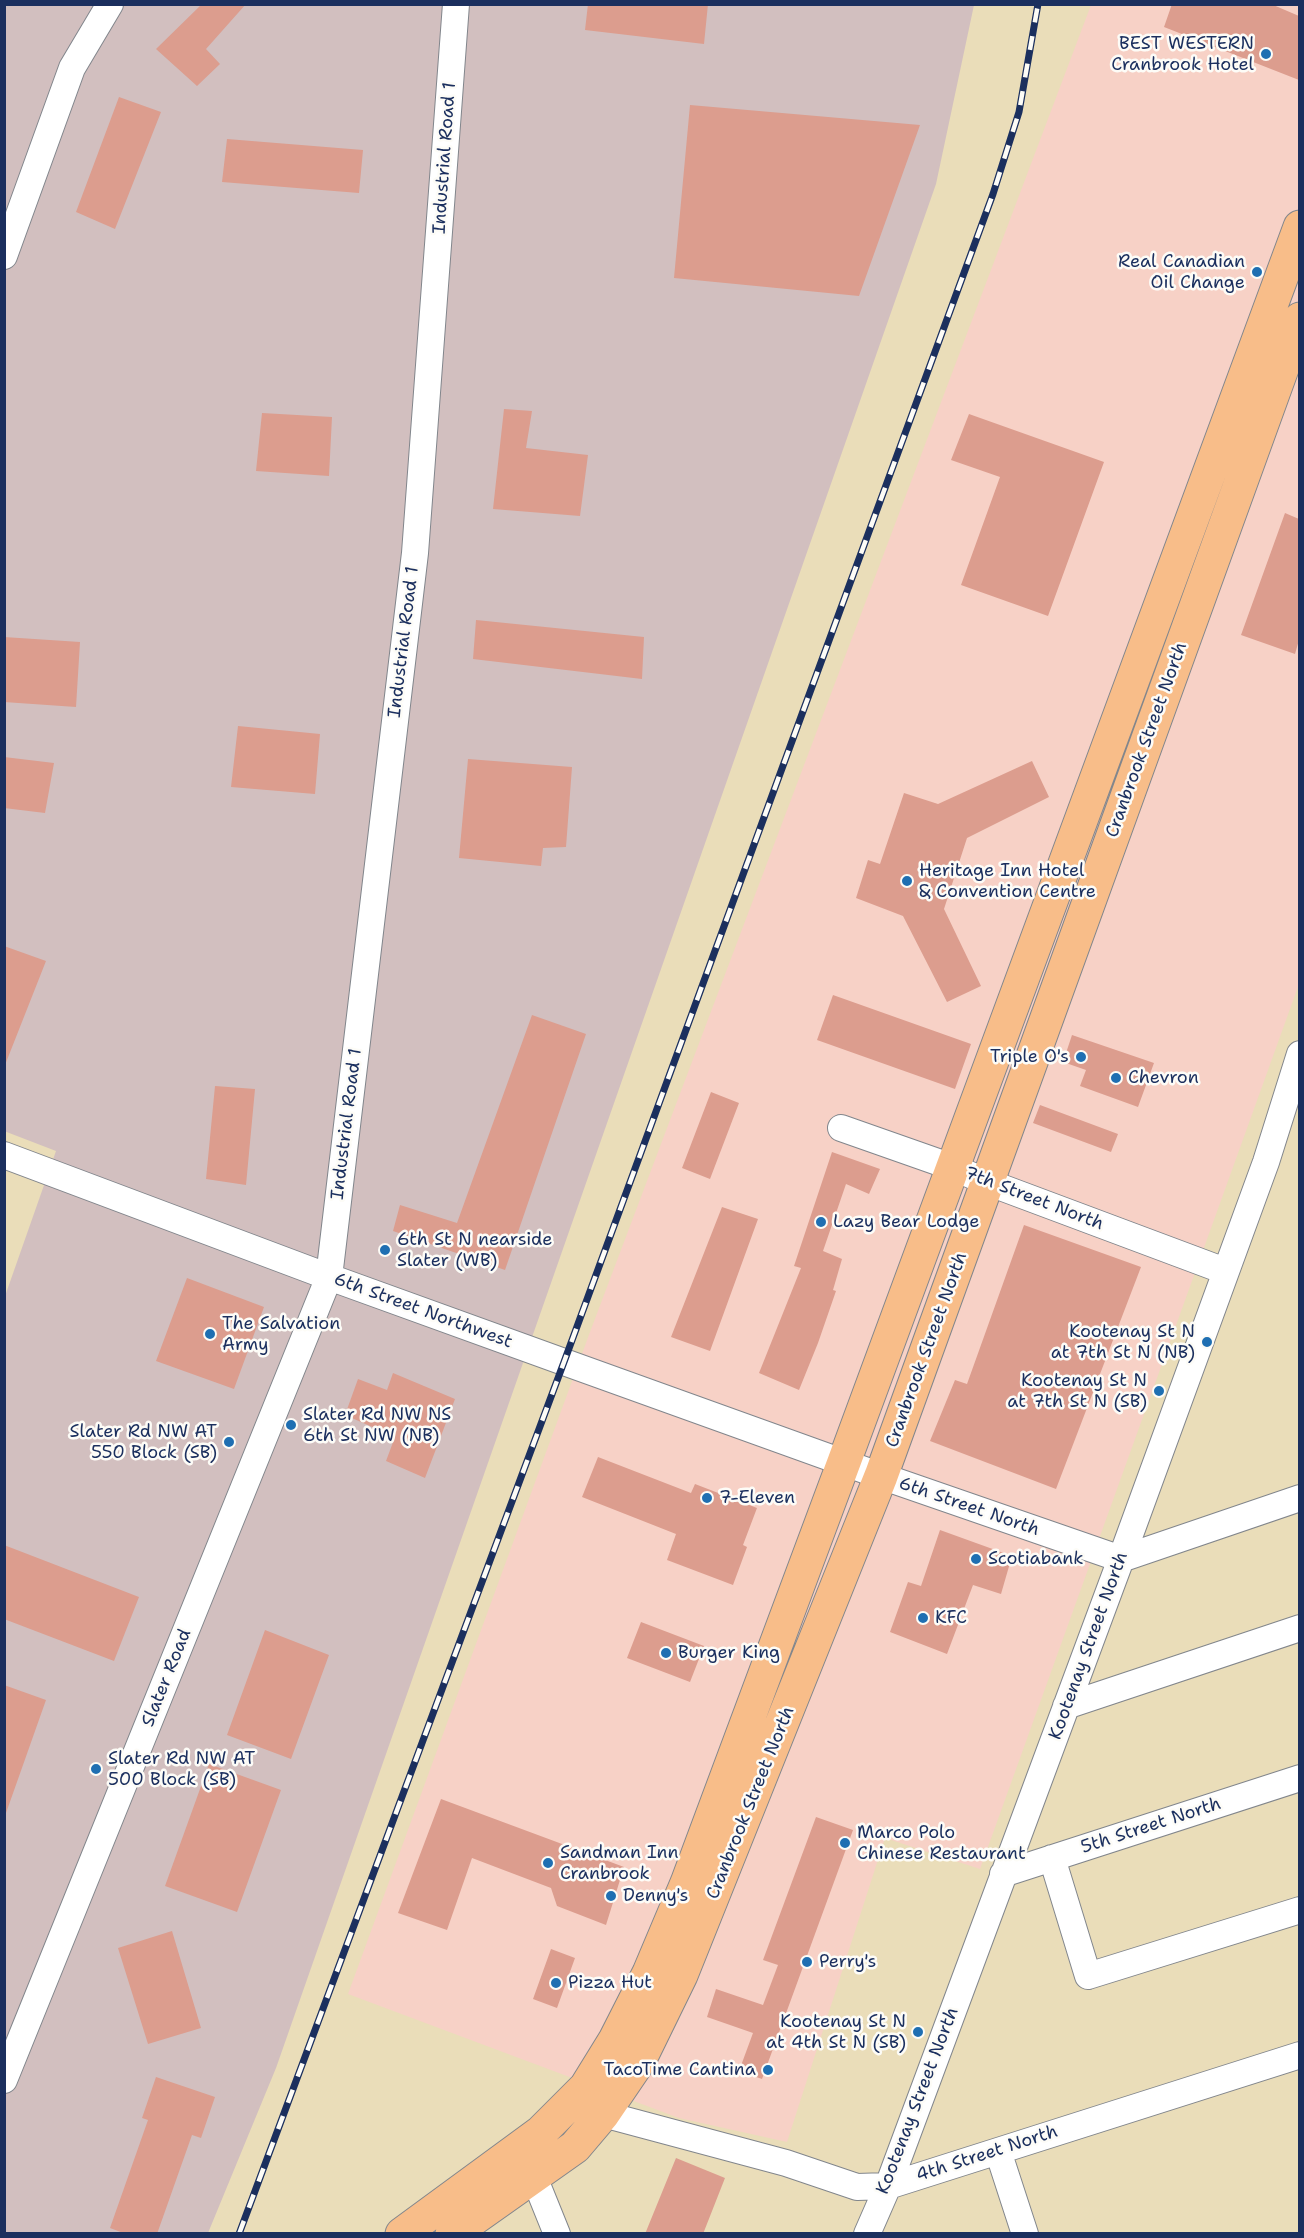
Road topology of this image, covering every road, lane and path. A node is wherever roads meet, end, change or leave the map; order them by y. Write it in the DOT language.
graph roads {
  1 [pos="110,4"];
  2 [pos="456,4"];
  3 [pos="1299,227"];
  4 [pos="4,256"];
  5 [pos="1299,319"];
  6 [pos="1299,1054"];
  7 [pos="841,1128"];
  8 [pos="4,1155"];
  9 [pos="952,1167"];
  10 [pos="987,1182"];
  11 [pos="1225,1271"];
  12 [pos="329,1277"];
  13 [pos="844,1462"];
  14 [pos="881,1476"];
  15 [pos="1299,1498"];
  16 [pos="1121,1559"];
  17 [pos="1299,1628"];
  18 [pos="1066,1706"];
  19 [pos="1299,1778"];
  20 [pos="1052,1858"];
  21 [pos="1003,1874"];
  22 [pos="1299,1910"];
  23 [pos="1299,2055"];
  24 [pos="4,2080"];
  25 [pos="603,2114"];
  26 [pos="541,2132"];
  27 [pos="998,2151"];
  28 [pos="534,2177"];
  29 [pos="888,2186"];
  30 [pos="875,2226"];
  31 [pos="402,2234"];
  32 [pos="452,2234"];
  33 [pos="557,2234"];
  34 [pos="1025,2234"];
  1 -- 4 [label="street"];
  2 -- 12 [label="street, Industrial Road 1"];
  3 -- 9 [label="highway, Cranbrook Street North"];
  5 -- 10 [label="highway, Cranbrook Street North"];
  6 -- 11 [label="street, Kootenay Street North"];
  7 -- 9 [label="street, 7th Street North"];
  8 -- 12 [label="street, 6th Street Northwest"];
  9 -- 10 [label="street, 7th Street North"];
  9 -- 13 [label="highway, Cranbrook Street North"];
  10 -- 11 [label="street, 7th Street North"];
  10 -- 14 [label="highway, Cranbrook Street North"];
  11 -- 16 [label="street, Kootenay Street North"];
  12 -- 13 [label="street, 6th Street Northwest"];
  12 -- 24 [label="street, Slater Road"];
  13 -- 14 [label="street, 6th Street North"];
  13 -- 26 [label="highway, Cranbrook Street North"];
  14 -- 16 [label="street, 6th Street North"];
  14 -- 25 [label="highway, Cranbrook Street North"];
  15 -- 16 [label="street"];
  16 -- 18 [label="street, Kootenay Street North"];
  17 -- 18 [label="street"];
  18 -- 21 [label="street, Kootenay Street North"];
  19 -- 20 [label="street, 5th Street North"];
  20 -- 21 [label="street, 5th Street North"];
  20 -- 22 [label="street"];
  21 -- 29 [label="street, Kootenay Street North"];
  23 -- 27 [label="street, 4th Street North"];
  25 -- 28 [label="highway, Cranbrook Street North"];
  25 -- 29 [label="street, 4th Street North"];
  26 -- 28 [label="highway"];
  26 -- 31 [label="highway"];
  27 -- 29 [label="street, 4th Street North"];
  27 -- 34 [label="street"];
  28 -- 32 [label="highway, Cranbrook Street North"];
  28 -- 33 [label="street"];
  29 -- 30 [label="street, Kootenay Street North"];
}
